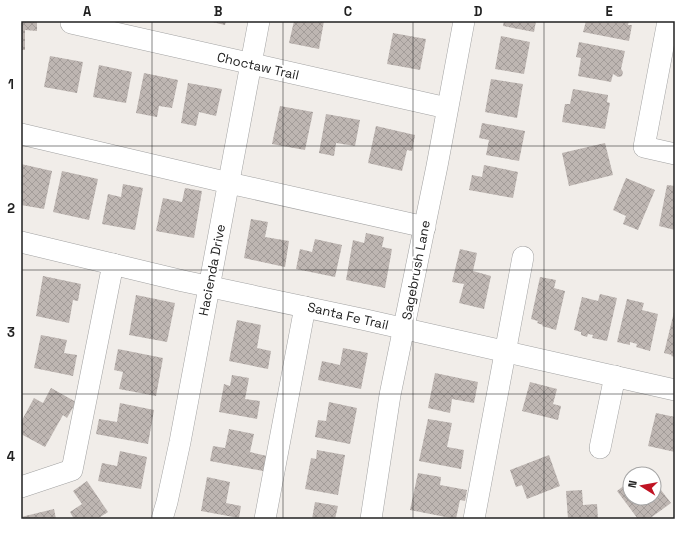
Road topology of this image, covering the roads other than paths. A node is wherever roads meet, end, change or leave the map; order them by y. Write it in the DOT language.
graph roads {
  1 [pos="72,21"];
  2 [pos="259,21"];
  3 [pos="464,21"];
  4 [pos="668,21"];
  5 [pos="251,64"];
  6 [pos="448,108"];
  7 [pos="21,134"];
  8 [pos="675,154"];
  9 [pos="229,183"];
  10 [pos="425,227"];
  11 [pos="21,242"];
  12 [pos="523,257"];
  13 [pos="113,264"];
  14 [pos="209,286"];
  15 [pos="305,307"];
  16 [pos="404,329"];
  17 [pos="505,352"];
  18 [pos="615,376"];
  19 [pos="675,390"];
  20 [pos="600,448"];
  21 [pos="21,486"];
  22 [pos="162,519"];
  23 [pos="265,519"];
  24 [pos="371,519"];
  25 [pos="474,519"];
  1 -- 5 [label="street, Choctaw Trail"];
  2 -- 5 [label="street, Hacienda Drive"];
  3 -- 6 [label="street, Sagebrush Lane"];
  4 -- 8 [label="street"];
  5 -- 6 [label="street, Choctaw Trail"];
  5 -- 9 [label="street, Hacienda Drive"];
  6 -- 10 [label="street, Sagebrush Lane"];
  7 -- 9 [label="street"];
  9 -- 10 [label="street"];
  9 -- 14 [label="street, Hacienda Drive"];
  10 -- 16 [label="street, Sagebrush Lane"];
  11 -- 13 [label="street, Santa Fe Trail"];
  12 -- 17 [label="street"];
  13 -- 14 [label="street, Santa Fe Trail"];
  13 -- 21 [label="street"];
  14 -- 15 [label="street, Santa Fe Trail"];
  14 -- 22 [label="street, Hacienda Drive"];
  15 -- 16 [label="street, Santa Fe Trail"];
  15 -- 23 [label="street"];
  16 -- 17 [label="street, Santa Fe Trail"];
  16 -- 24 [label="street, Sagebrush Lane"];
  17 -- 18 [label="street, Santa Fe Trail"];
  17 -- 25 [label="street"];
  18 -- 19 [label="street, Santa Fe Trail"];
  18 -- 20 [label="street"];
}
